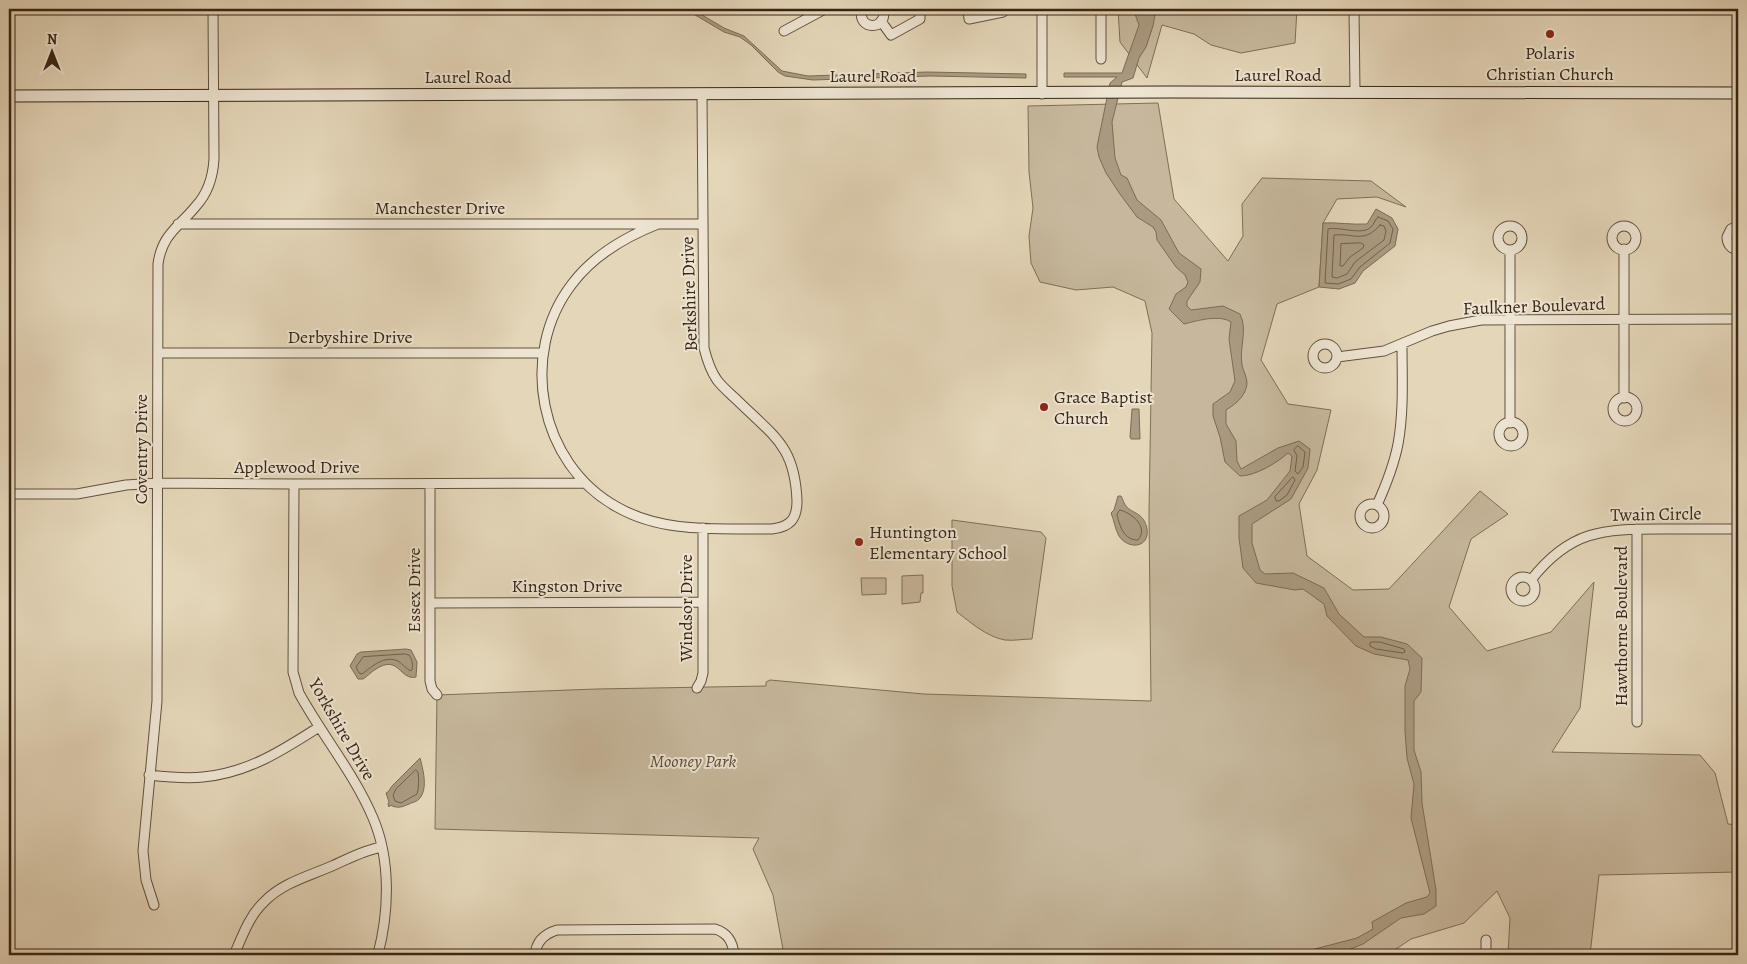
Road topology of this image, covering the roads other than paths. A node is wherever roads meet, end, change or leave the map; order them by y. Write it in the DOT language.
graph roads {
  1 [pos="213,9"];
  2 [pos="825,9"];
  3 [pos="860,9"];
  4 [pos="883,9"];
  5 [pos="920,9"];
  6 [pos="968,9"];
  7 [pos="1002,9"];
  8 [pos="1042,9"];
  9 [pos="1101,9"];
  10 [pos="1354,9"];
  11 [pos="882,21"];
  12 [pos="784,31"];
  13 [pos="1101,59"];
  14 [pos="1354,92"];
  15 [pos="1738,93"];
  16 [pos="1042,94"];
  17 [pos="702,95"];
  18 [pos="9,96"];
  19 [pos="213,96"];
  20 [pos="178,224"];
  21 [pos="658,224"];
  22 [pos="703,224"];
  23 [pos="1738,226"];
  24 [pos="1624,249"];
  25 [pos="1510,250"];
  26 [pos="1738,250"];
  27 [pos="1624,319"];
  28 [pos="1738,319"];
  29 [pos="1510,320"];
  30 [pos="1402,344"];
  31 [pos="158,353"];
  32 [pos="543,353"];
  33 [pos="1337,357"];
  34 [pos="1624,398"];
  35 [pos="1510,423"];
  36 [pos="158,483"];
  37 [pos="585,483"];
  38 [pos="294,484"];
  39 [pos="430,484"];
  40 [pos="9,494"];
  41 [pos="1378,505"];
  42 [pos="703,528"];
  43 [pos="1637,529"];
  44 [pos="1738,529"];
  45 [pos="1531,580"];
  46 [pos="703,602"];
  47 [pos="431,603"];
  48 [pos="697,688"];
  49 [pos="438,695"];
  50 [pos="1637,722"];
  51 [pos="319,727"];
  52 [pos="149,775"];
  53 [pos="382,847"];
  54 [pos="154,905"];
  55 [pos="1486,940"];
  56 [pos="378,954"];
  57 [pos="234,955"];
  58 [pos="535,955"];
  59 [pos="734,955"];
  60 [pos="1486,955"];
  1 -- 19 [label="street, Coventry Drive"];
  2 -- 12 [label="street"];
  3 -- 11 [label="street"];
  4 -- 11 [label="street"];
  5 -- 11 [label="street"];
  6 -- 7 [label="street"];
  8 -- 16 [label="street"];
  9 -- 13 [label="street"];
  10 -- 14 [label="street"];
  14 -- 15 [label="street, Laurel Road"];
  14 -- 16 [label="street, Laurel Road"];
  16 -- 17 [label="street, Laurel Road"];
  17 -- 19 [label="street, Laurel Road"];
  17 -- 22 [label="street, Berkshire Drive"];
  18 -- 19 [label="street, Laurel Road"];
  19 -- 20 [label="street, Coventry Drive"];
  20 -- 21 [label="street, Manchester Drive"];
  20 -- 31 [label="street, Coventry Drive"];
  21 -- 22 [label="street, Manchester Drive"];
  21 -- 32 [label="street"];
  22 -- 42 [label="street, Berkshire Drive"];
  23 -- 26 [label="street"];
  24 -- 27 [label="street"];
  25 -- 29 [label="street"];
  27 -- 28 [label="street, Faulkner Boulevard"];
  27 -- 29 [label="street, Faulkner Boulevard"];
  27 -- 34 [label="street"];
  29 -- 30 [label="street, Faulkner Boulevard"];
  29 -- 35 [label="street"];
  30 -- 33 [label="street, Faulkner Boulevard"];
  30 -- 41 [label="street"];
  31 -- 32 [label="street, Derbyshire Drive"];
  31 -- 36 [label="street, Coventry Drive"];
  32 -- 37 [label="street"];
  36 -- 38 [label="street, Applewood Drive"];
  36 -- 40 [label="street, Applewood Drive"];
  36 -- 52 [label="street, Coventry Drive"];
  37 -- 39 [label="street, Applewood Drive"];
  37 -- 42 [label="street"];
  38 -- 39 [label="street, Applewood Drive"];
  38 -- 51 [label="street, Yorkshire Drive"];
  39 -- 47 [label="street, Essex Drive"];
  42 -- 46 [label="street, Windsor Drive"];
  43 -- 44 [label="street, Twain Circle"];
  43 -- 45 [label="street, Twain Circle"];
  43 -- 50 [label="street, Hawthorne Boulevard"];
  46 -- 47 [label="street, Kingston Drive"];
  46 -- 48 [label="street, Windsor Drive"];
  47 -- 49 [label="street, Essex Drive"];
  51 -- 52 [label="street"];
  51 -- 53 [label="street, Yorkshire Drive"];
  52 -- 54 [label="street, Coventry Drive"];
  53 -- 56 [label="street, Yorkshire Drive"];
  53 -- 57 [label="street"];
  55 -- 60 [label="street"];
  58 -- 59 [label="street"];
}
